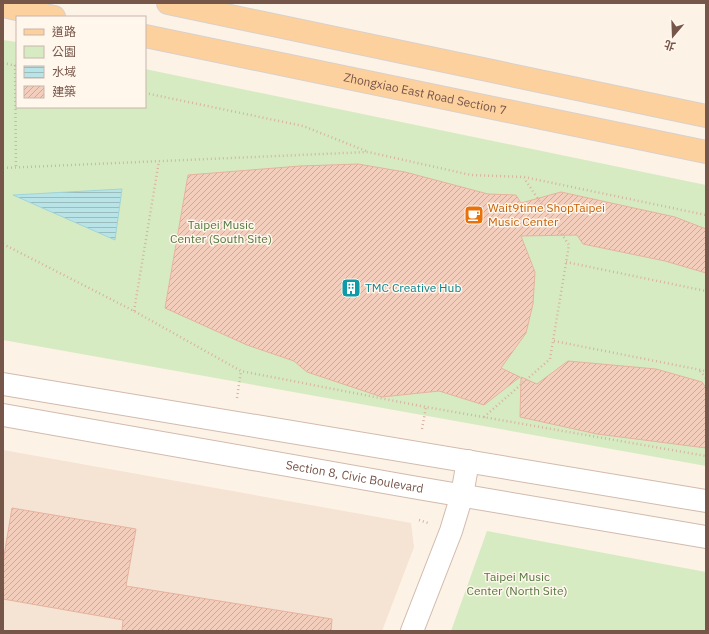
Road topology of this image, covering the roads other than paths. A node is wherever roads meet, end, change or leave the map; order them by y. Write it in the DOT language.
graph roads {
  1 [pos="168,3"];
  2 [pos="3,6"];
  3 [pos="49,16"];
  4 [pos="146,36"];
  5 [pos="706,116"];
  6 [pos="706,152"];
  7 [pos="3,384"];
  8 [pos="3,415"];
  9 [pos="468,461"];
  10 [pos="462,495"];
  11 [pos="706,501"];
  12 [pos="706,537"];
  13 [pos="412,631"];
  1 -- 5 [label="main road"];
  2 -- 3 [label="main road"];
  4 -- 6 [label="main road, Zhongxiao East Road Section 7"];
  7 -- 9 [label="street"];
  8 -- 10 [label="street, Section 8, Civic Boulevard"];
  9 -- 10 [label="street"];
  9 -- 11 [label="street"];
  10 -- 12 [label="street, Section 8, Civic Boulevard"];
  10 -- 13 [label="street"];
}
